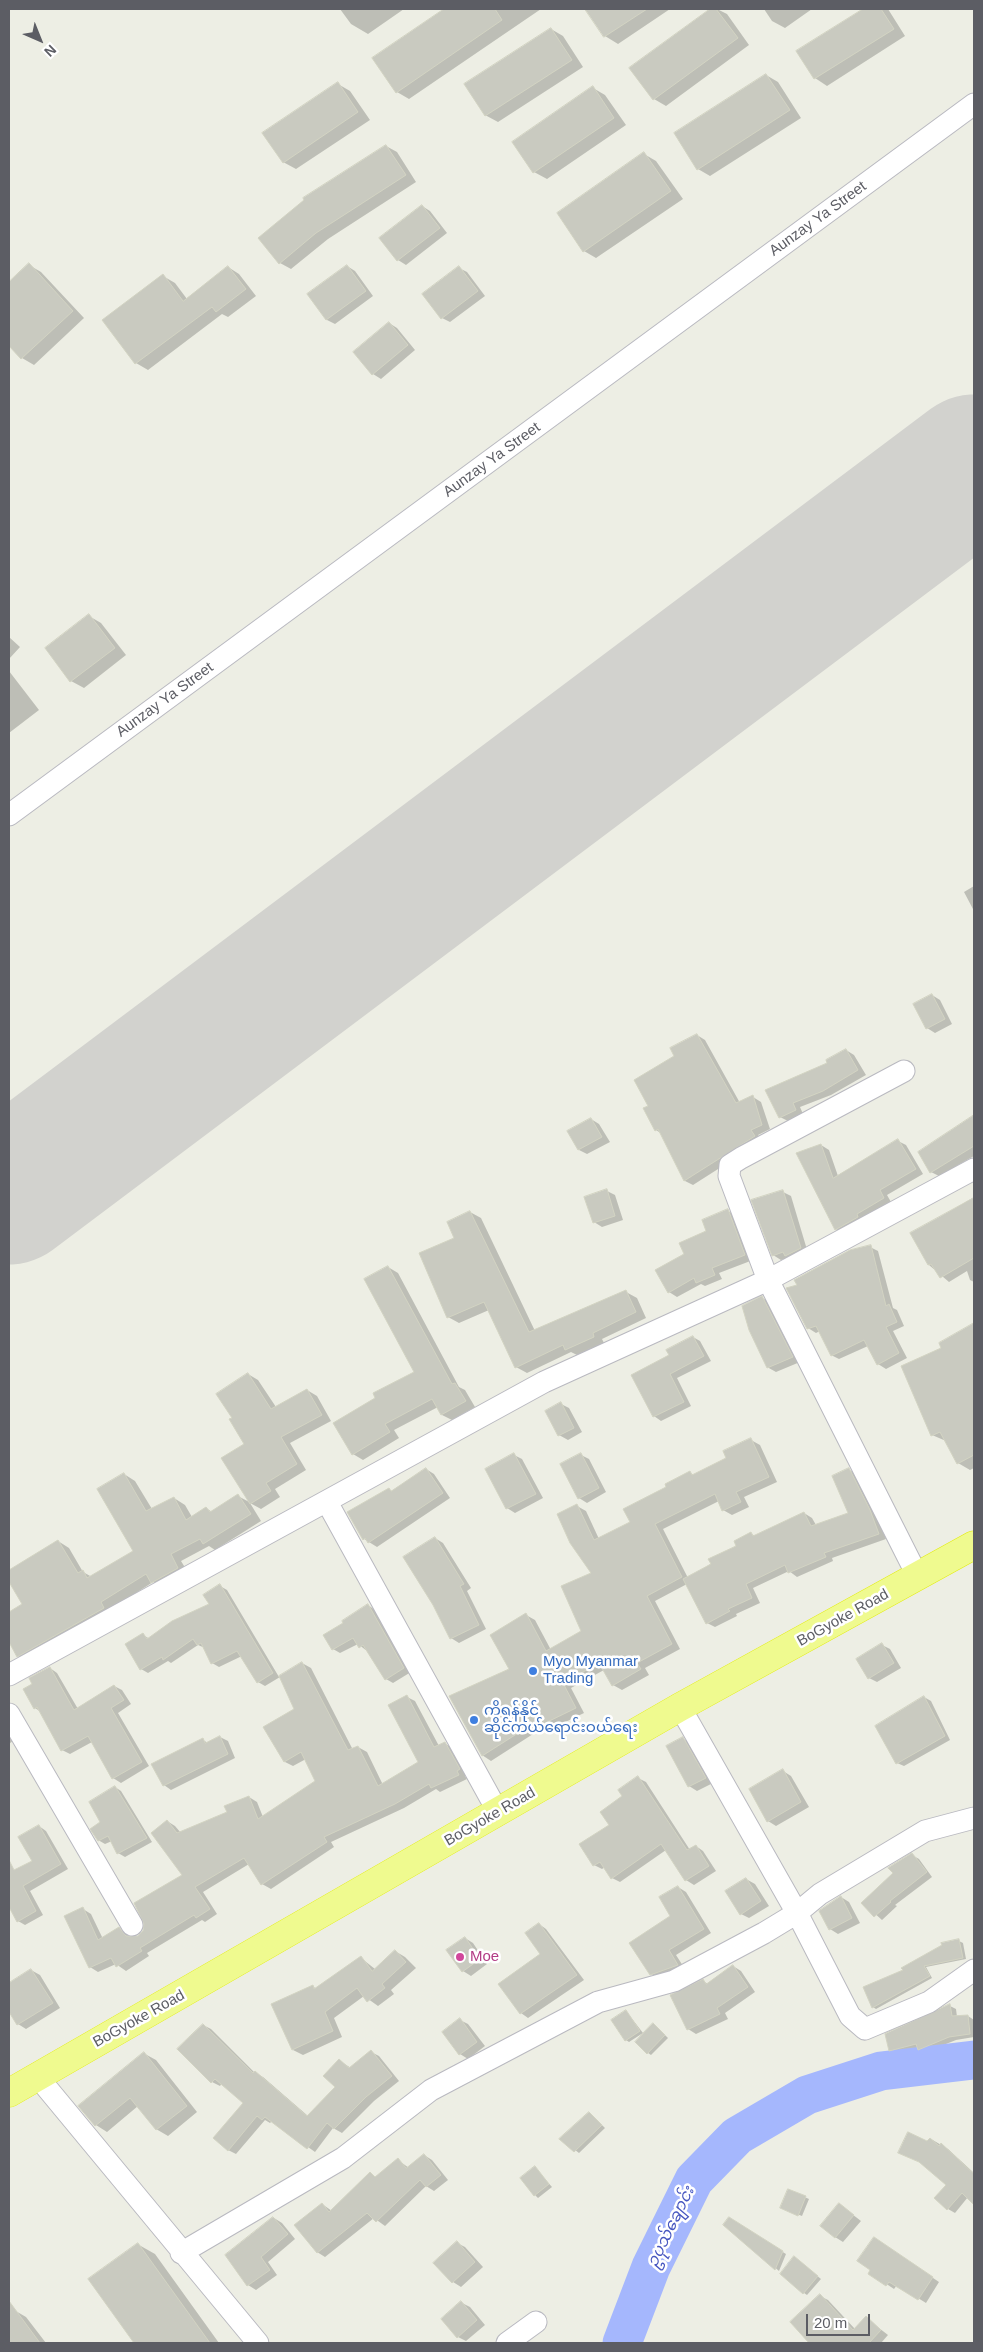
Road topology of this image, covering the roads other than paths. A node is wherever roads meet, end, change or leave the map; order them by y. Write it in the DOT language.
graph roads {
  1 [pos="974,104"];
  2 [pos="9,815"];
  3 [pos="904,1071"];
  4 [pos="974,1169"];
  5 [pos="768,1280"];
  6 [pos="327,1502"];
  7 [pos="974,1545"];
  8 [pos="918,1577"];
  9 [pos="9,1675"];
  10 [pos="680,1707"];
  11 [pos="9,1714"];
  12 [pos="498,1812"];
  13 [pos="974,1818"];
  14 [pos="798,1913"];
  15 [pos="132,1925"];
  16 [pos="974,1970"];
  17 [pos="37,2076"];
  18 [pos="9,2093"];
  19 [pos="181,2253"];
  20 [pos="536,2322"];
  21 [pos="258,2343"];
  22 [pos="507,2343"];
  1 -- 2 [label="street, Aunzay Ya Street"];
  3 -- 5 [label="street"];
  4 -- 5 [label="street"];
  5 -- 6 [label="street"];
  5 -- 8 [label="street"];
  6 -- 9 [label="street"];
  6 -- 12 [label="street"];
  7 -- 8 [label="highway, BoGyoke Road"];
  8 -- 10 [label="highway, BoGyoke Road"];
  10 -- 12 [label="highway, BoGyoke Road"];
  10 -- 14 [label="street"];
  11 -- 15 [label="street"];
  12 -- 17 [label="highway, BoGyoke Road"];
  13 -- 14 [label="street"];
  14 -- 16 [label="street"];
  14 -- 19 [label="street"];
  17 -- 18 [label="highway, BoGyoke Road"];
  17 -- 19 [label="street"];
  19 -- 21 [label="street"];
  20 -- 22 [label="street"];
}
